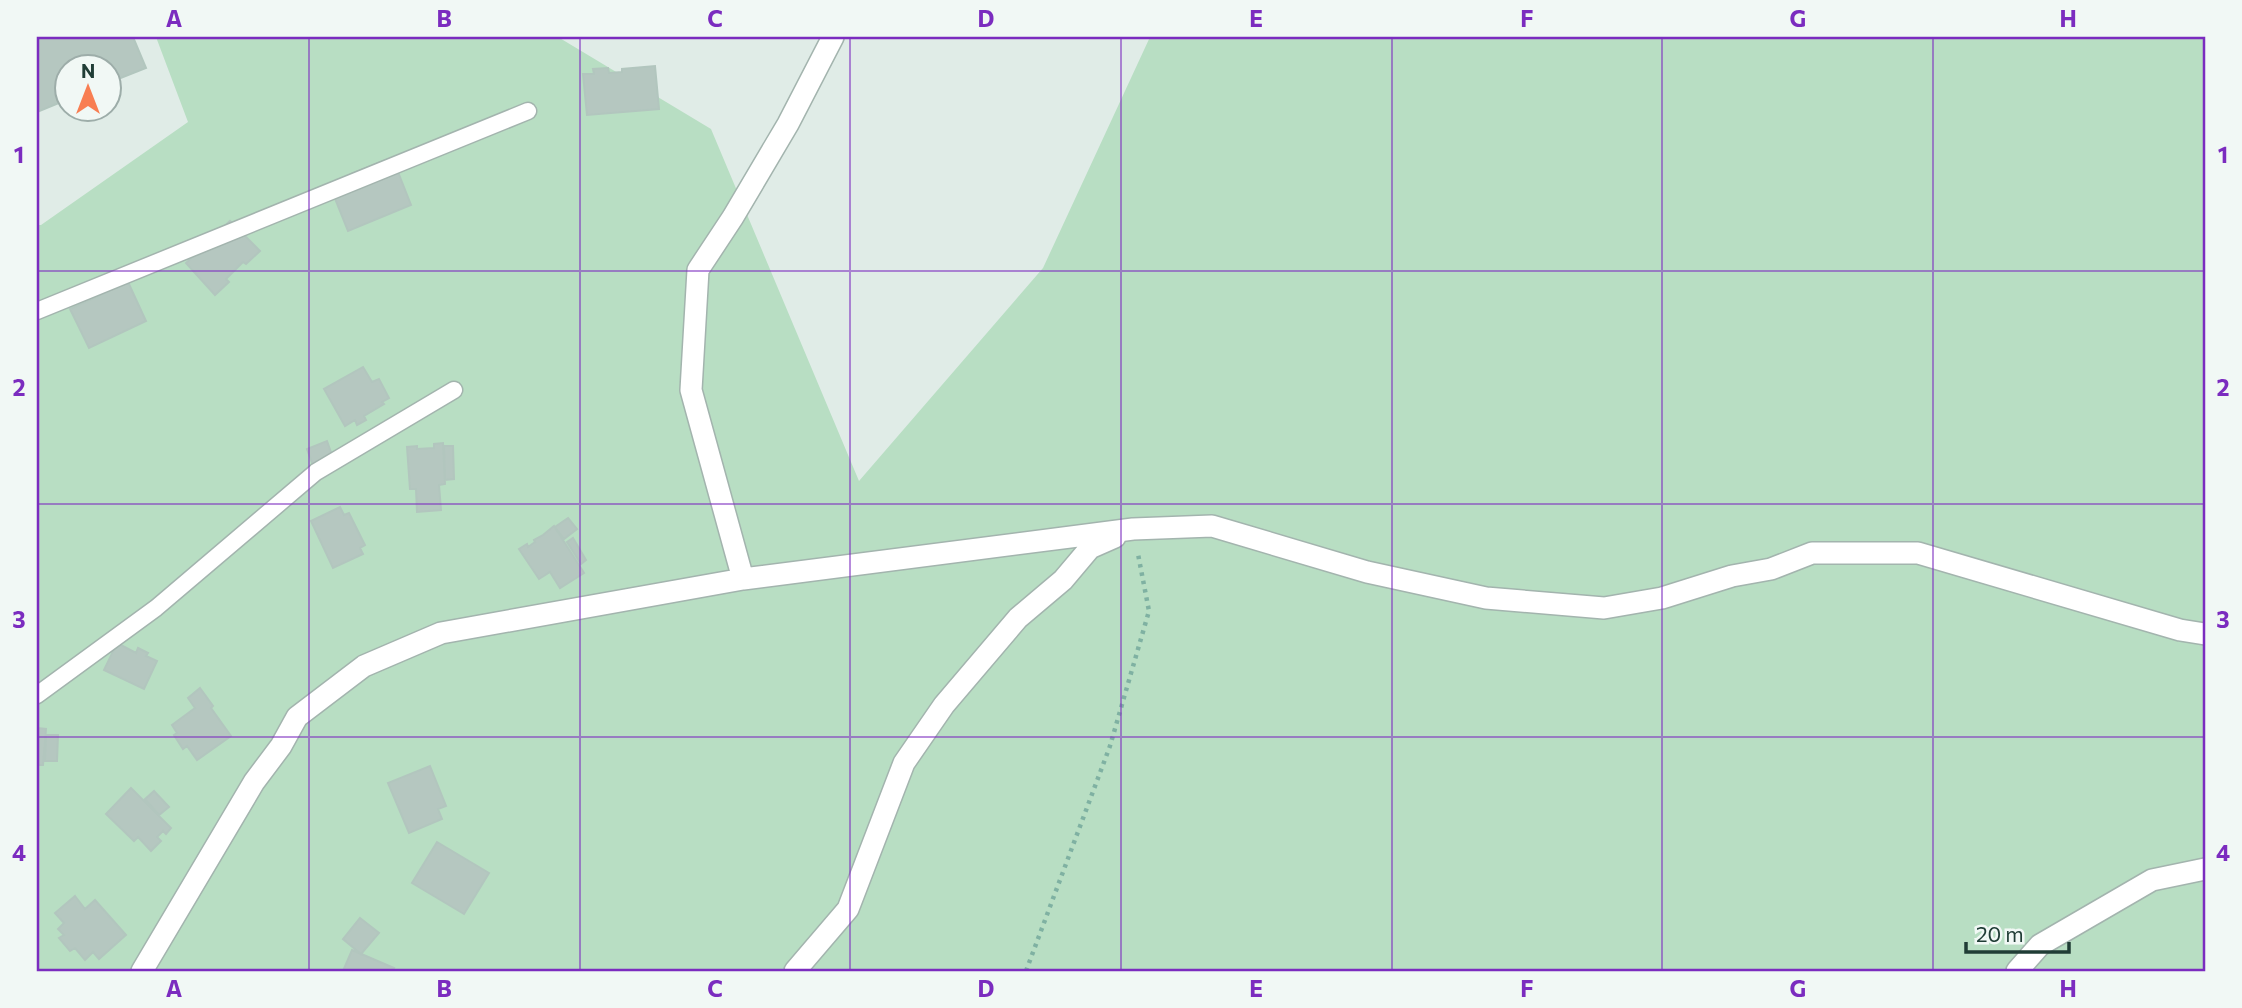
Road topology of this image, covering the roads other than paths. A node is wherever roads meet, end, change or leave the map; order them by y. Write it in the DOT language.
graph roads {
  1 [pos="833,37"];
  2 [pos="527,111"];
  3 [pos="37,311"];
  4 [pos="454,390"];
  5 [pos="1133,529"];
  6 [pos="743,579"];
  7 [pos="2205,634"];
  8 [pos="37,695"];
  9 [pos="2205,869"];
  10 [pos="142,971"];
  11 [pos="795,971"];
  12 [pos="2017,971"];
  1 -- 6 [label="street"];
  2 -- 3 [label="lane"];
  4 -- 8 [label="lane"];
  5 -- 6 [label="street"];
  5 -- 7 [label="street"];
  5 -- 11 [label="street"];
  6 -- 10 [label="street"];
  9 -- 12 [label="street"];
}
